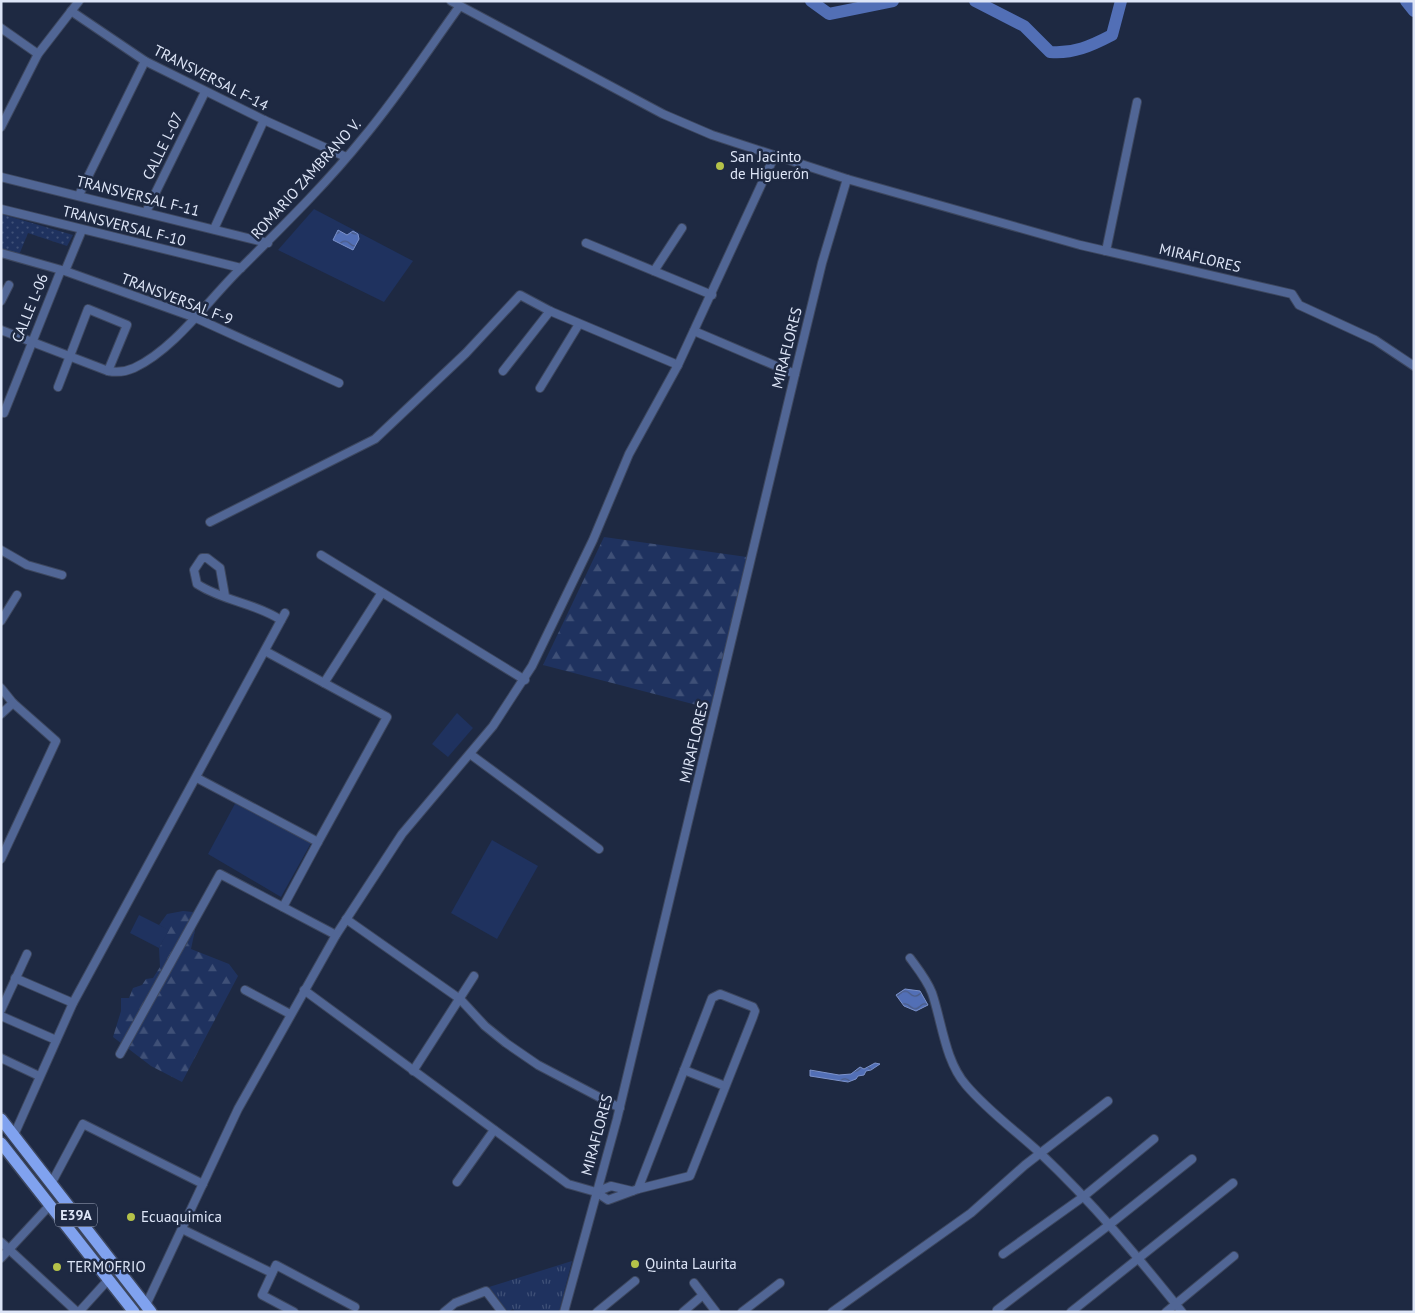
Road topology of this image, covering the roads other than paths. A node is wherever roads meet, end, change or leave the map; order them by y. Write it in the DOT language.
graph roads {
  1 [pos="79,1"];
  2 [pos="451,1"];
  3 [pos="459,6"];
  4 [pos="71,11"];
  5 [pos="1,28"];
  6 [pos="38,54"];
  7 [pos="145,61"];
  8 [pos="205,92"];
  9 [pos="1137,102"];
  10 [pos="264,120"];
  11 [pos="1,127"];
  12 [pos="775,155"];
  13 [pos="346,157"];
  14 [pos="1,176"];
  15 [pos="847,179"];
  16 [pos="79,195"];
  17 [pos="1,209"];
  18 [pos="146,212"];
  19 [pos="682,228"];
  20 [pos="214,229"];
  21 [pos="82,230"];
  22 [pos="268,243"];
  23 [pos="586,243"];
  24 [pos="1106,251"];
  25 [pos="1,253"];
  26 [pos="240,268"];
  27 [pos="63,271"];
  28 [pos="654,271"];
  29 [pos="9,285"];
  30 [pos="712,295"];
  31 [pos="1,301"];
  32 [pos="550,311"];
  33 [pos="196,318"];
  34 [pos="579,324"];
  35 [pos="1,330"];
  36 [pos="694,331"];
  37 [pos="31,342"];
  38 [pos="70,357"];
  39 [pos="678,365"];
  40 [pos="1414,366"];
  41 [pos="502,371"];
  42 [pos="108,372"];
  43 [pos="795,374"];
  44 [pos="339,383"];
  45 [pos="58,387"];
  46 [pos="540,388"];
  47 [pos="4,413"];
  48 [pos="210,522"];
  49 [pos="1,550"];
  50 [pos="321,555"];
  51 [pos="62,575"];
  52 [pos="17,594"];
  53 [pos="380,594"];
  54 [pos="225,596"];
  55 [pos="1,621"];
  56 [pos="265,651"];
  57 [pos="525,680"];
  58 [pos="324,683"];
  59 [pos="1,688"];
  60 [pos="13,703"];
  61 [pos="1,714"];
  62 [pos="470,754"];
  63 [pos="197,778"];
  64 [pos="318,842"];
  65 [pos="599,849"];
  66 [pos="1,859"];
  67 [pos="283,907"];
  68 [pos="346,919"];
  69 [pos="336,935"];
  70 [pos="27,954"];
  71 [pos="910,958"];
  72 [pos="474,976"];
  73 [pos="15,978"];
  74 [pos="245,990"];
  75 [pos="304,990"];
  76 [pos="460,999"];
  77 [pos="73,1003"];
  78 [pos="1,1010"];
  79 [pos="290,1014"];
  80 [pos="1,1016"];
  81 [pos="56,1040"];
  82 [pos="120,1054"];
  83 [pos="1,1058"];
  84 [pos="684,1070"];
  85 [pos="413,1072"];
  86 [pos="39,1076"];
  87 [pos="726,1086"];
  88 [pos="1108,1101"];
  89 [pos="620,1108"];
  90 [pos="1,1119"];
  91 [pos="494,1130"];
  92 [pos="14,1135"];
  93 [pos="1154,1139"];
  94 [pos="1,1143"];
  95 [pos="1040,1154"];
  96 [pos="1192,1159"];
  97 [pos="457,1182"];
  98 [pos="1233,1183"];
  99 [pos="51,1184"];
  100 [pos="203,1184"];
  101 [pos="635,1190"];
  102 [pos="596,1192"];
  103 [pos="1083,1197"];
  104 [pos="50,1205"];
  105 [pos="1109,1225"];
  106 [pos="182,1229"];
  107 [pos="1,1242"];
  108 [pos="10,1249"];
  109 [pos="1003,1254"];
  110 [pos="1234,1256"];
  111 [pos="1,1258"];
  112 [pos="1139,1259"];
  113 [pos="272,1273"];
  114 [pos="108,1280"];
  115 [pos="635,1281"];
  116 [pos="694,1283"];
  117 [pos="780,1283"];
  118 [pos="703,1295"];
  119 [pos="1176,1304"];
  120 [pos="355,1307"];
  121 [pos="148,1308"];
  122 [pos="997,1310"];
  123 [pos="78,1312"];
  124 [pos="134,1312"];
  125 [pos="294,1312"];
  126 [pos="444,1312"];
  127 [pos="502,1312"];
  128 [pos="564,1312"];
  129 [pos="597,1312"];
  130 [pos="683,1312"];
  131 [pos="716,1312"];
  132 [pos="742,1312"];
  133 [pos="832,1312"];
  134 [pos="1071,1312"];
  135 [pos="1166,1312"];
  136 [pos="1182,1312"];
  1 -- 4 [label="street"];
  2 -- 3 [label="street, MIRAFLORES"];
  3 -- 12 [label="street, MIRAFLORES"];
  3 -- 13 [label="street, ROMARIO ZAMBRANO V."];
  4 -- 6 [label="street"];
  4 -- 7 [label="street, TRANSVERSAL F-14"];
  5 -- 6 [label="street"];
  6 -- 11 [label="street"];
  7 -- 8 [label="street, TRANSVERSAL F-14"];
  7 -- 16 [label="street"];
  8 -- 10 [label="street, TRANSVERSAL F-14"];
  8 -- 18 [label="street, CALLE L-07"];
  9 -- 24 [label="street"];
  10 -- 13 [label="street, TRANSVERSAL F-14"];
  10 -- 20 [label="street"];
  12 -- 15 [label="street, MIRAFLORES"];
  12 -- 30 [label="street"];
  13 -- 22 [label="street, ROMARIO ZAMBRANO V."];
  14 -- 16 [label="street, TRANSVERSAL F-11"];
  15 -- 24 [label="street, MIRAFLORES"];
  15 -- 43 [label="street, MIRAFLORES"];
  16 -- 18 [label="street, TRANSVERSAL F-11"];
  17 -- 21 [label="street, TRANSVERSAL F-10"];
  18 -- 20 [label="street, TRANSVERSAL F-11"];
  19 -- 28 [label="street"];
  20 -- 22 [label="street, TRANSVERSAL F-11"];
  21 -- 26 [label="street, TRANSVERSAL F-10"];
  21 -- 27 [label="street, CALLE L-06"];
  22 -- 26 [label="street, ROMARIO ZAMBRANO V."];
  23 -- 28 [label="street"];
  24 -- 40 [label="street, MIRAFLORES"];
  25 -- 27 [label="street, TRANSVERSAL F-9"];
  26 -- 33 [label="street, ROMARIO ZAMBRANO V."];
  27 -- 33 [label="street, TRANSVERSAL F-9"];
  27 -- 37 [label="street, CALLE L-06"];
  28 -- 30 [label="street"];
  29 -- 31 [label="street"];
  30 -- 36 [label="street"];
  32 -- 34 [label="street"];
  32 -- 41 [label="street"];
  32 -- 48 [label="street"];
  33 -- 42 [label="street, ROMARIO ZAMBRANO V."];
  33 -- 44 [label="street, TRANSVERSAL F-9"];
  34 -- 39 [label="street"];
  34 -- 46 [label="street"];
  35 -- 37 [label="street"];
  36 -- 39 [label="street"];
  36 -- 43 [label="street"];
  37 -- 38 [label="street"];
  37 -- 47 [label="street, CALLE L-06"];
  38 -- 42 [label="street"];
  38 -- 42 [label="street"];
  38 -- 45 [label="street"];
  39 -- 57 [label="street"];
  43 -- 89 [label="street, MIRAFLORES"];
  49 -- 51 [label="street"];
  50 -- 53 [label="street"];
  52 -- 55 [label="street"];
  53 -- 57 [label="street"];
  53 -- 58 [label="street"];
  54 -- 54 [label="street"];
  54 -- 56 [label="street"];
  56 -- 58 [label="street"];
  56 -- 63 [label="street"];
  57 -- 62 [label="street"];
  58 -- 64 [label="street"];
  59 -- 60 [label="street"];
  60 -- 61 [label="street"];
  60 -- 66 [label="street"];
  62 -- 65 [label="street"];
  62 -- 68 [label="street"];
  63 -- 64 [label="street"];
  63 -- 77 [label="street"];
  64 -- 67 [label="street"];
  67 -- 69 [label="street"];
  67 -- 82 [label="street"];
  68 -- 69 [label="street"];
  68 -- 76 [label="street"];
  69 -- 75 [label="street"];
  70 -- 73 [label="street"];
  71 -- 95 [label="street"];
  72 -- 76 [label="street"];
  73 -- 77 [label="street"];
  73 -- 78 [label="street"];
  74 -- 79 [label="street"];
  75 -- 79 [label="street"];
  75 -- 85 [label="street"];
  76 -- 85 [label="street"];
  76 -- 89 [label="street"];
  77 -- 81 [label="street"];
  79 -- 100 [label="street"];
  80 -- 81 [label="street"];
  81 -- 86 [label="street"];
  83 -- 86 [label="street"];
  84 -- 87 [label="street"];
  84 -- 87 [label="street"];
  84 -- 101 [label="street"];
  85 -- 91 [label="street"];
  86 -- 92 [label="street"];
  87 -- 101 [label="street"];
  88 -- 95 [label="street"];
  89 -- 102 [label="street, MIRAFLORES"];
  90 -- 92 [label="main road, E39A"];
  91 -- 97 [label="street"];
  91 -- 102 [label="street"];
  92 -- 99 [label="main road, E39A"];
  93 -- 103 [label="street"];
  94 -- 104 [label="main road, E39A"];
  95 -- 103 [label="street"];
  95 -- 133 [label="street"];
  96 -- 105 [label="street"];
  98 -- 112 [label="street"];
  99 -- 100 [label="street"];
  99 -- 121 [label="main road, E39A"];
  100 -- 106 [label="street"];
  101 -- 102 [label="street"];
  101 -- 102 [label="street"];
  102 -- 128 [label="street, MIRAFLORES"];
  103 -- 105 [label="street"];
  103 -- 109 [label="street"];
  104 -- 108 [label="street"];
  104 -- 114 [label="main road, E39A"];
  105 -- 112 [label="street"];
  105 -- 122 [label="street"];
  106 -- 113 [label="street"];
  106 -- 121 [label="street"];
  107 -- 108 [label="street"];
  108 -- 111 [label="street"];
  108 -- 123 [label="street"];
  110 -- 119 [label="street"];
  112 -- 119 [label="street"];
  112 -- 134 [label="street"];
  113 -- 120 [label="street"];
  113 -- 125 [label="street"];
  114 -- 123 [label="street"];
  114 -- 124 [label="main road, E39A"];
  115 -- 129 [label="street"];
  116 -- 118 [label="street"];
  117 -- 132 [label="street"];
  118 -- 130 [label="street"];
  118 -- 131 [label="street"];
  119 -- 135 [label="street"];
  119 -- 136 [label="street"];
  126 -- 127 [label="street"];
}
